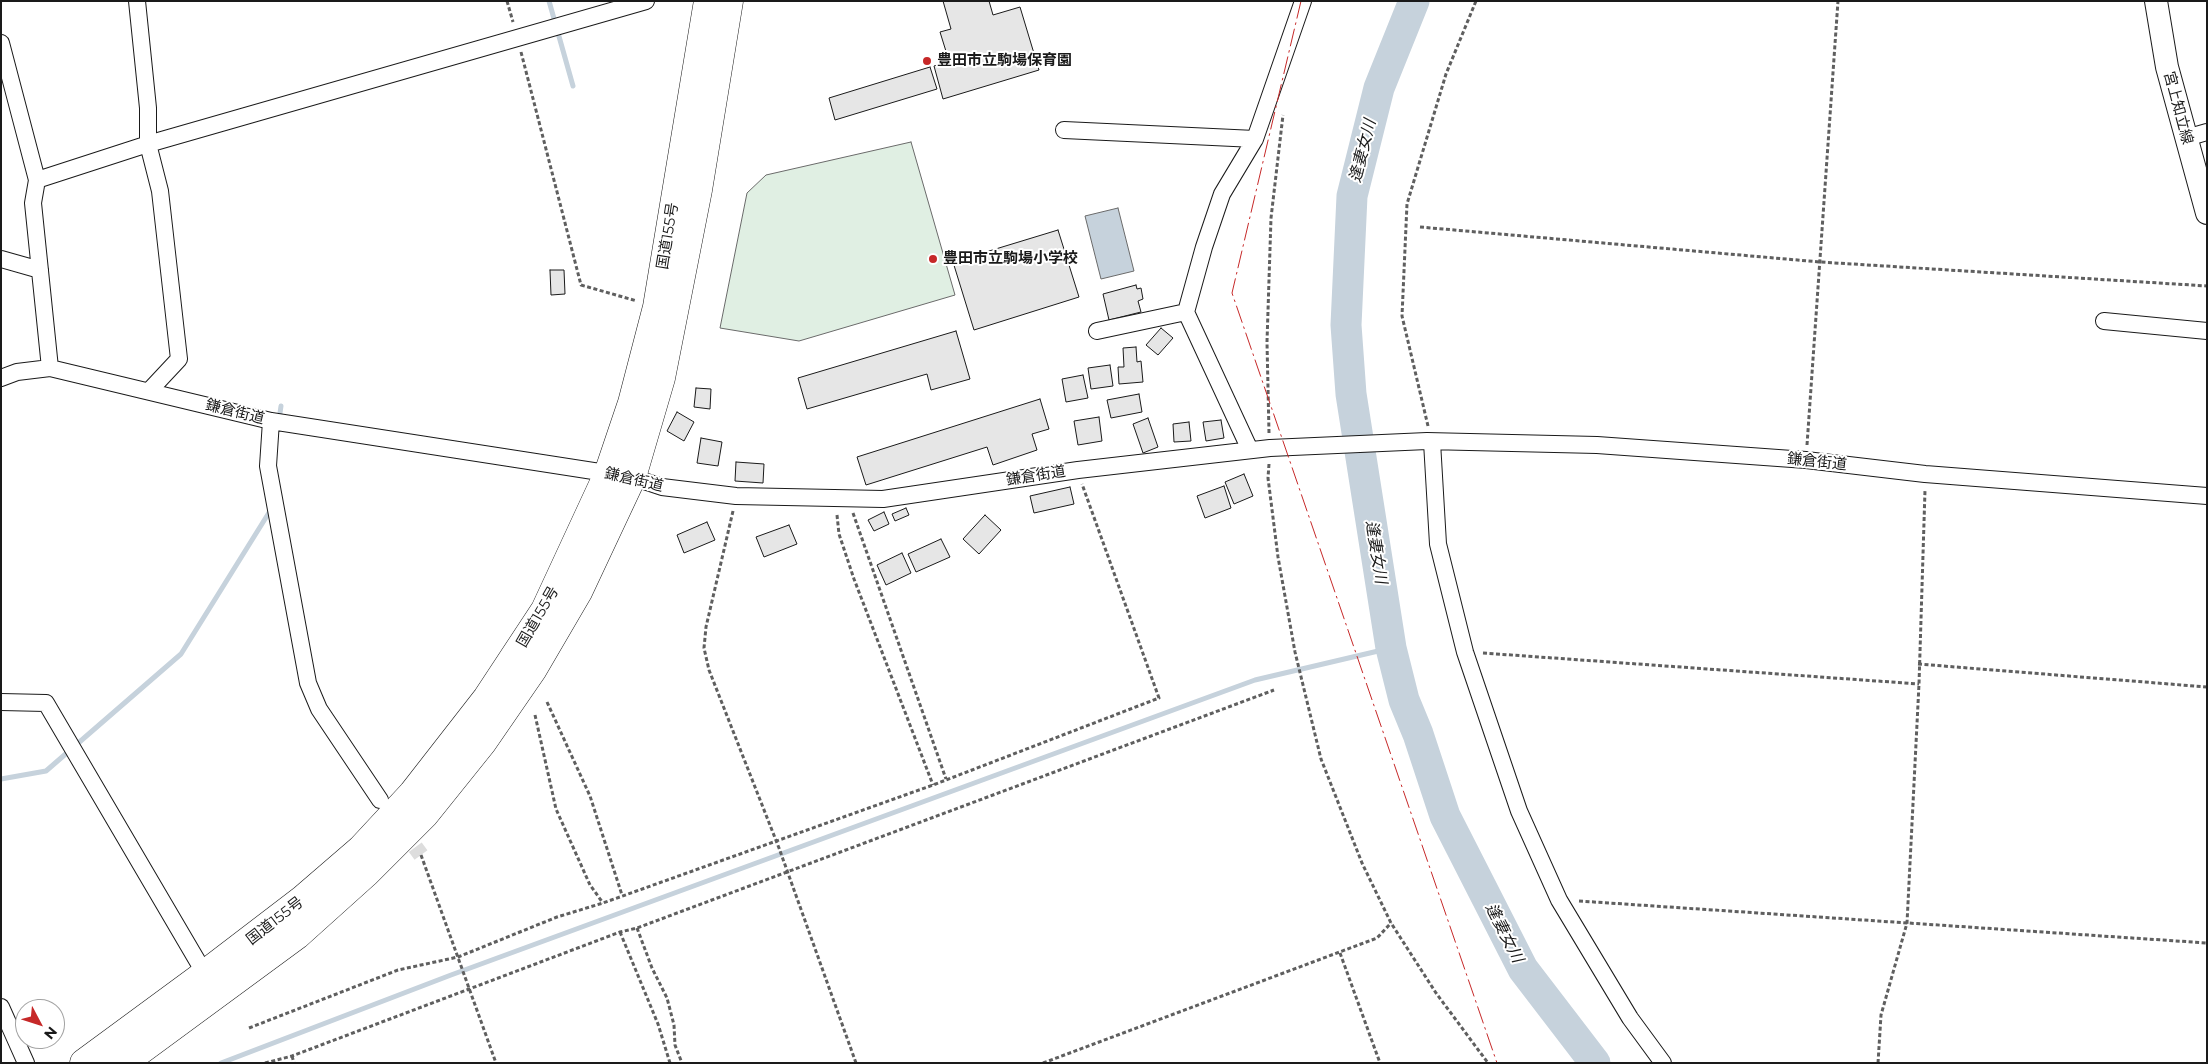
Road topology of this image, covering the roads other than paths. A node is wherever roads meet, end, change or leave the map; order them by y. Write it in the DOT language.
graph roads {
  1 [pos="137,1"];
  2 [pos="646,1"];
  3 [pos="708,1"];
  4 [pos="729,1"];
  5 [pos="1304,1"];
  6 [pos="2156,1"];
  7 [pos="1,43"];
  8 [pos="1064,130"];
  9 [pos="2196,135"];
  10 [pos="1255,139"];
  11 [pos="148,144"];
  12 [pos="36,180"];
  13 [pos="2207,213"];
  14 [pos="1,259"];
  15 [pos="40,270"];
  16 [pos="1186,312"];
  17 [pos="2104,321"];
  18 [pos="1097,330"];
  19 [pos="2207,330"];
  20 [pos="50,368"];
  21 [pos="1,378"];
  22 [pos="150,390"];
  23 [pos="271,421"];
  24 [pos="1430,442"];
  25 [pos="1250,450"];
  26 [pos="620,475"];
  27 [pos="2207,496"];
  28 [pos="1,702"];
  29 [pos="380,800"];
  30 [pos="205,974"];
  31 [pos="1,1007"];
  32 [pos="26,1063"];
  33 [pos="84,1063"];
  34 [pos="123,1063"];
  35 [pos="1663,1063"];
  1 -- 11 [label="street"];
  2 -- 11 [label="street"];
  3 -- 26 [label="highway, 国道155号"];
  4 -- 26 [label="highway, 国道155号"];
  5 -- 10 [label="street"];
  6 -- 9 [label="main road, 宮上知立線"];
  7 -- 12 [label="street"];
  8 -- 10 [label="street"];
  9 -- 13 [label="main road, 宮上知立線"];
  10 -- 16 [label="street"];
  11 -- 12 [label="street"];
  11 -- 22 [label="street"];
  12 -- 15 [label="street"];
  14 -- 15 [label="street"];
  15 -- 20 [label="street"];
  16 -- 18 [label="street"];
  16 -- 25 [label="street"];
  17 -- 19 [label="street"];
  20 -- 21 [label="street, 鎌倉街道"];
  20 -- 22 [label="street, 鎌倉街道"];
  22 -- 23 [label="street, 鎌倉街道"];
  23 -- 26 [label="street, 鎌倉街道"];
  23 -- 29 [label="street"];
  24 -- 25 [label="street, 鎌倉街道"];
  24 -- 27 [label="street, 鎌倉街道"];
  24 -- 35 [label="street"];
  25 -- 26 [label="street, 鎌倉街道"];
  26 -- 30 [label="highway, 国道155号"];
  26 -- 34 [label="highway, 国道155号"];
  28 -- 30 [label="street"];
  30 -- 33 [label="highway, 国道155号"];
  31 -- 32 [label="street"];
}
